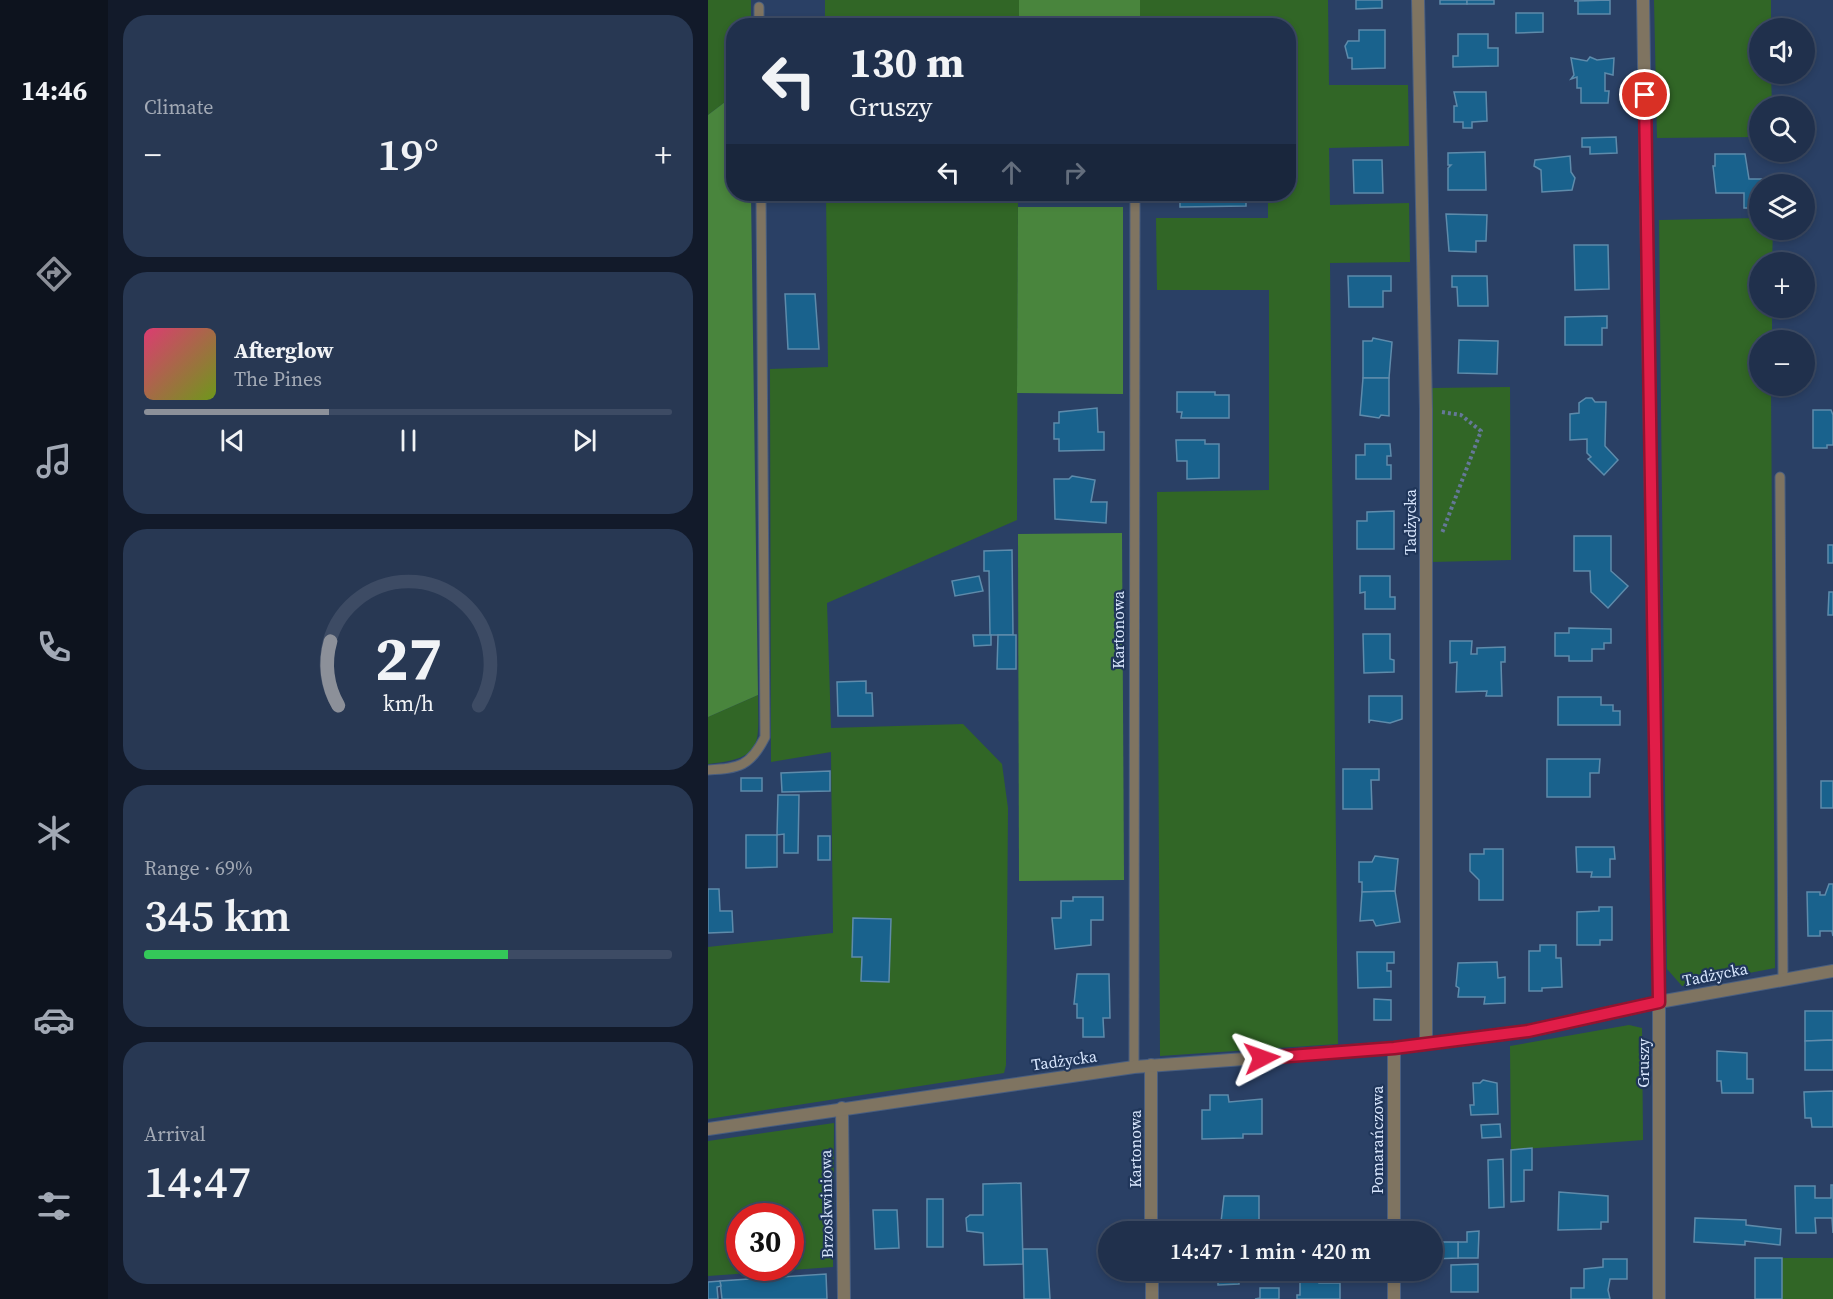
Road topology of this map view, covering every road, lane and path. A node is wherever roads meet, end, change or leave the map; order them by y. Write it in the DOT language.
graph roads {
  1 [pos="1418,0"];
  2 [pos="1643,0"];
  3 [pos="759,8"];
  4 [pos="759,18"];
  5 [pos="761,201"];
  6 [pos="1135,201"];
  7 [pos="1426,409"];
  8 [pos="1780,477"];
  9 [pos="1427,543"];
  10 [pos="708,770"];
  11 [pos="1833,971"];
  12 [pos="1783,978"];
  13 [pos="1659,1002"];
  14 [pos="1426,1043"];
  15 [pos="1394,1048"];
  16 [pos="1151,1065"];
  17 [pos="1134,1067"];
  18 [pos="842,1108"];
  19 [pos="708,1129"];
  20 [pos="1152,1221"];
  21 [pos="1394,1221"];
  22 [pos="1152,1281"];
  23 [pos="1394,1281"];
  24 [pos="844,1299"];
  25 [pos="1152,1299"];
  26 [pos="1394,1299"];
  27 [pos="1659,1299"];
  1 -- 7 [label="street, Tadżycka"];
  2 -- 13 [label="street, Gruszy"];
  3 -- 4 [label="lane"];
  5 -- 10 [label="lane"];
  6 -- 17 [label="lane, Kartonowa"];
  7 -- 9 [label="street, Tadżycka"];
  7 -- 9 [label="path"];
  8 -- 12 [label="lane"];
  9 -- 14 [label="street, Tadżycka"];
  11 -- 12 [label="street, Tadżycka"];
  12 -- 13 [label="street, Tadżycka"];
  13 -- 14 [label="street, Tadżycka"];
  13 -- 27 [label="street, Gruszy"];
  14 -- 15 [label="street, Tadżycka"];
  15 -- 16 [label="street, Tadżycka"];
  15 -- 21 [label="street, Pomarańczowa"];
  16 -- 17 [label="street, Tadżycka"];
  16 -- 20 [label="street, Kartonowa"];
  17 -- 18 [label="street, Tadżycka"];
  18 -- 19 [label="street, Tadżycka"];
  18 -- 24 [label="street, Brzoskwiniowa"];
  22 -- 25 [label="street"];
  23 -- 26 [label="street"];
}
